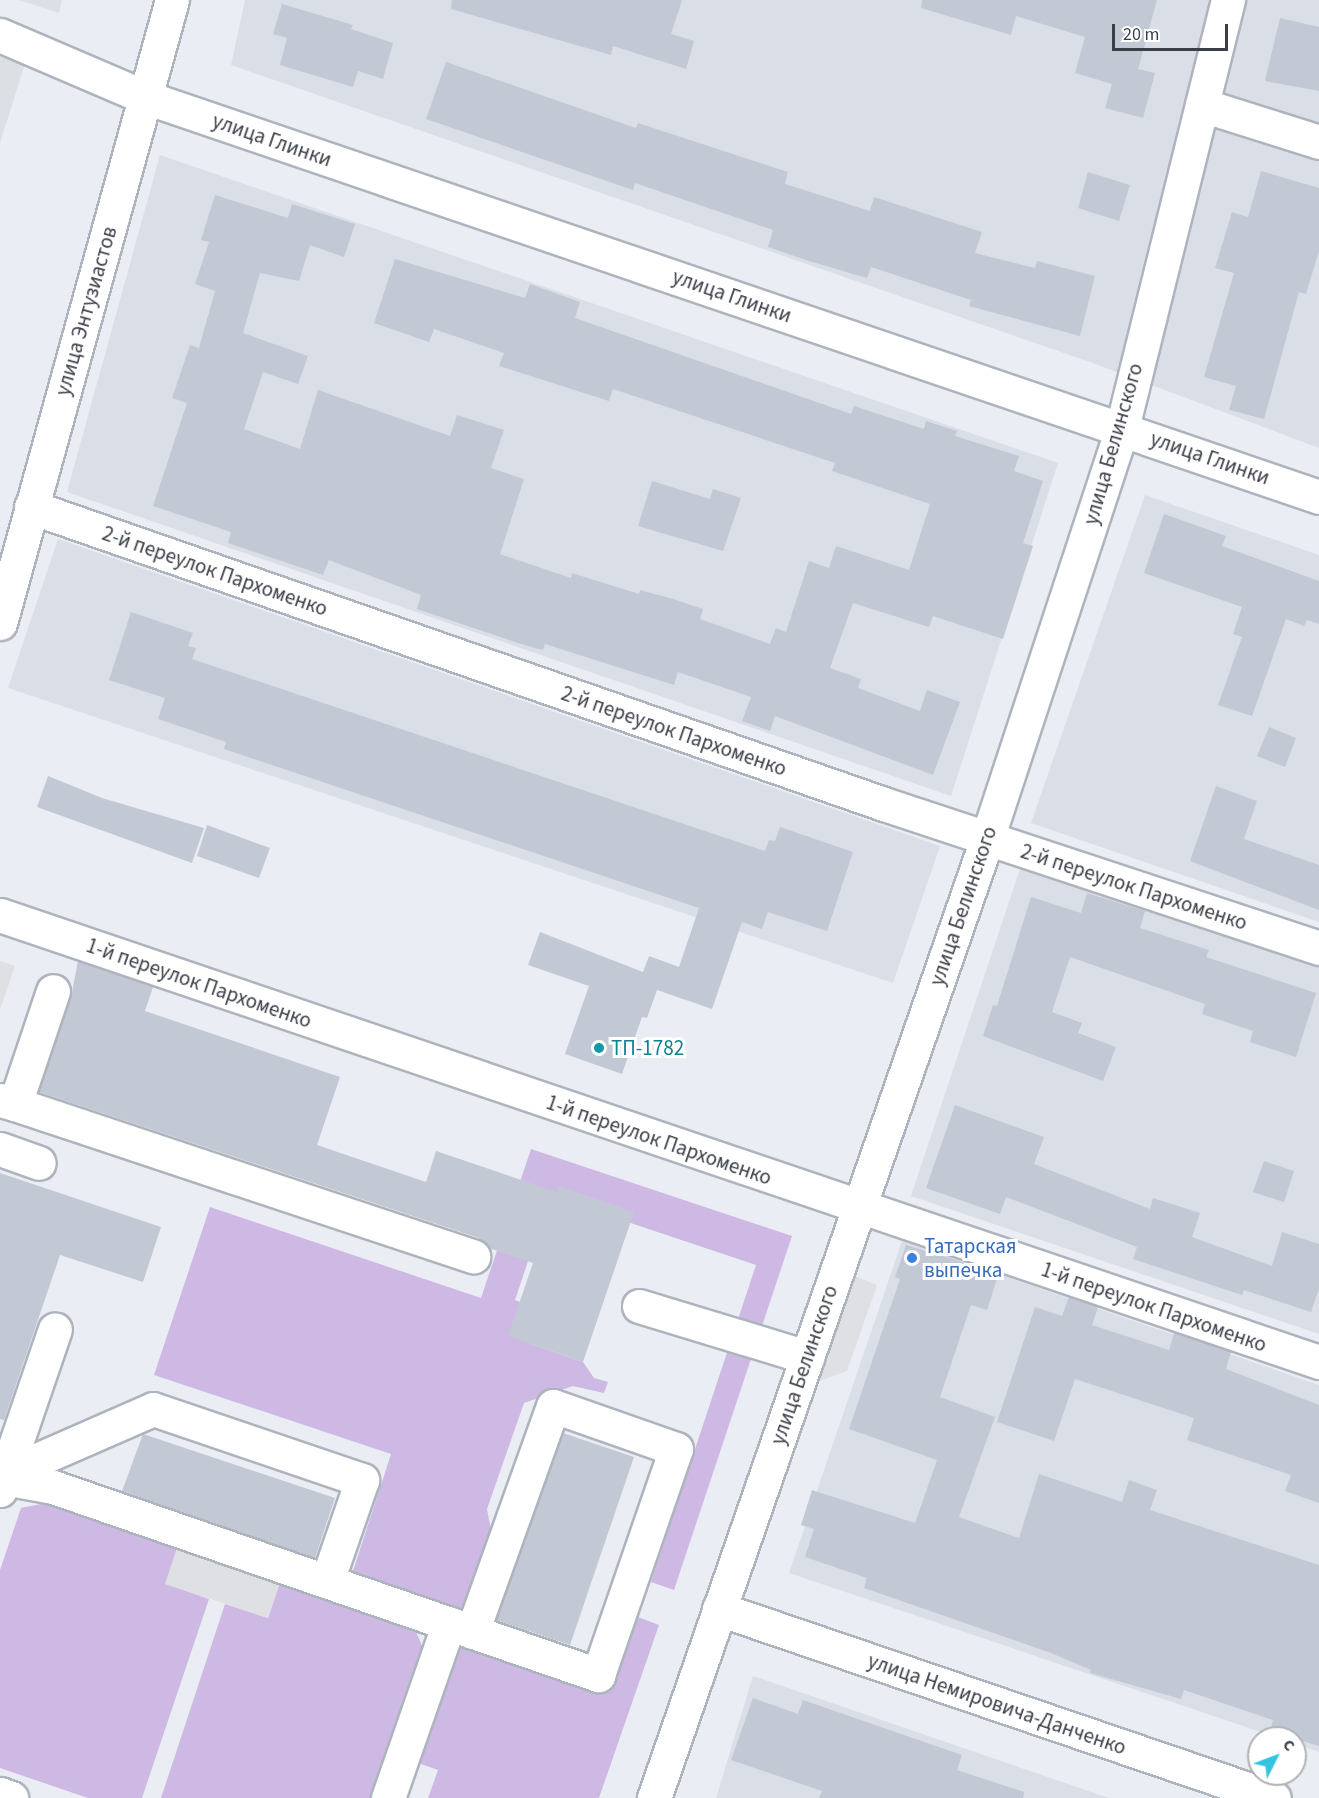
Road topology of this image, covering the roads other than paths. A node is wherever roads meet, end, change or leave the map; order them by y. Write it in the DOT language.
graph roads {
  1 [pos="172,0"];
  2 [pos="1228,0"];
  3 [pos="0,35"];
  4 [pos="145,96"];
  5 [pos="1202,105"];
  6 [pos="1319,142"];
  7 [pos="1122,428"];
  8 [pos="1319,496"];
  9 [pos="31,507"];
  10 [pos="0,623"];
  11 [pos="987,839"];
  12 [pos="0,915"];
  13 [pos="1319,948"];
  14 [pos="53,991"];
  15 [pos="7,1102"];
  16 [pos="0,1149"];
  17 [pos="39,1163"];
  18 [pos="859,1207"];
  19 [pos="473,1257"];
  20 [pos="639,1306"];
  21 [pos="55,1329"];
  22 [pos="807,1357"];
  23 [pos="1319,1362"];
  24 [pos="1,1481"];
  25 [pos="327,1581"];
  26 [pos="719,1609"];
  27 [pos="461,1628"];
  28 [pos="0,1794"];
  29 [pos="12,1798"];
  30 [pos="388,1798"];
  31 [pos="654,1798"];
  32 [pos="1274,1798"];
  1 -- 4 [label="street, улица Энтузиастов"];
  2 -- 5 [label="street, улица Белинского"];
  3 -- 4 [label="street, улица Глинки"];
  4 -- 7 [label="street, улица Глинки"];
  4 -- 9 [label="street, улица Энтузиастов"];
  5 -- 6 [label="street"];
  5 -- 7 [label="street, улица Белинского"];
  7 -- 8 [label="street, улица Глинки"];
  7 -- 11 [label="street, улица Белинского"];
  9 -- 10 [label="street, улица Энтузиастов"];
  9 -- 11 [label="street, 2-й переулок Пархоменко"];
  11 -- 13 [label="street, 2-й переулок Пархоменко"];
  11 -- 18 [label="street, улица Белинского"];
  12 -- 18 [label="street, 1-й переулок Пархоменко"];
  14 -- 15 [label="street"];
  15 -- 19 [label="street"];
  16 -- 17 [label="street"];
  18 -- 22 [label="street, улица Белинского"];
  18 -- 23 [label="street, 1-й переулок Пархоменко"];
  20 -- 22 [label="street"];
  21 -- 24 [label="street"];
  22 -- 26 [label="street, улица Белинского"];
  24 -- 25 [label="street"];
  24 -- 25 [label="street"];
  25 -- 27 [label="street"];
  26 -- 31 [label="street, улица Белинского"];
  26 -- 32 [label="street, улица Немировича-Данченко"];
  27 -- 27 [label="street"];
  27 -- 30 [label="street"];
  28 -- 29 [label="street"];
}
